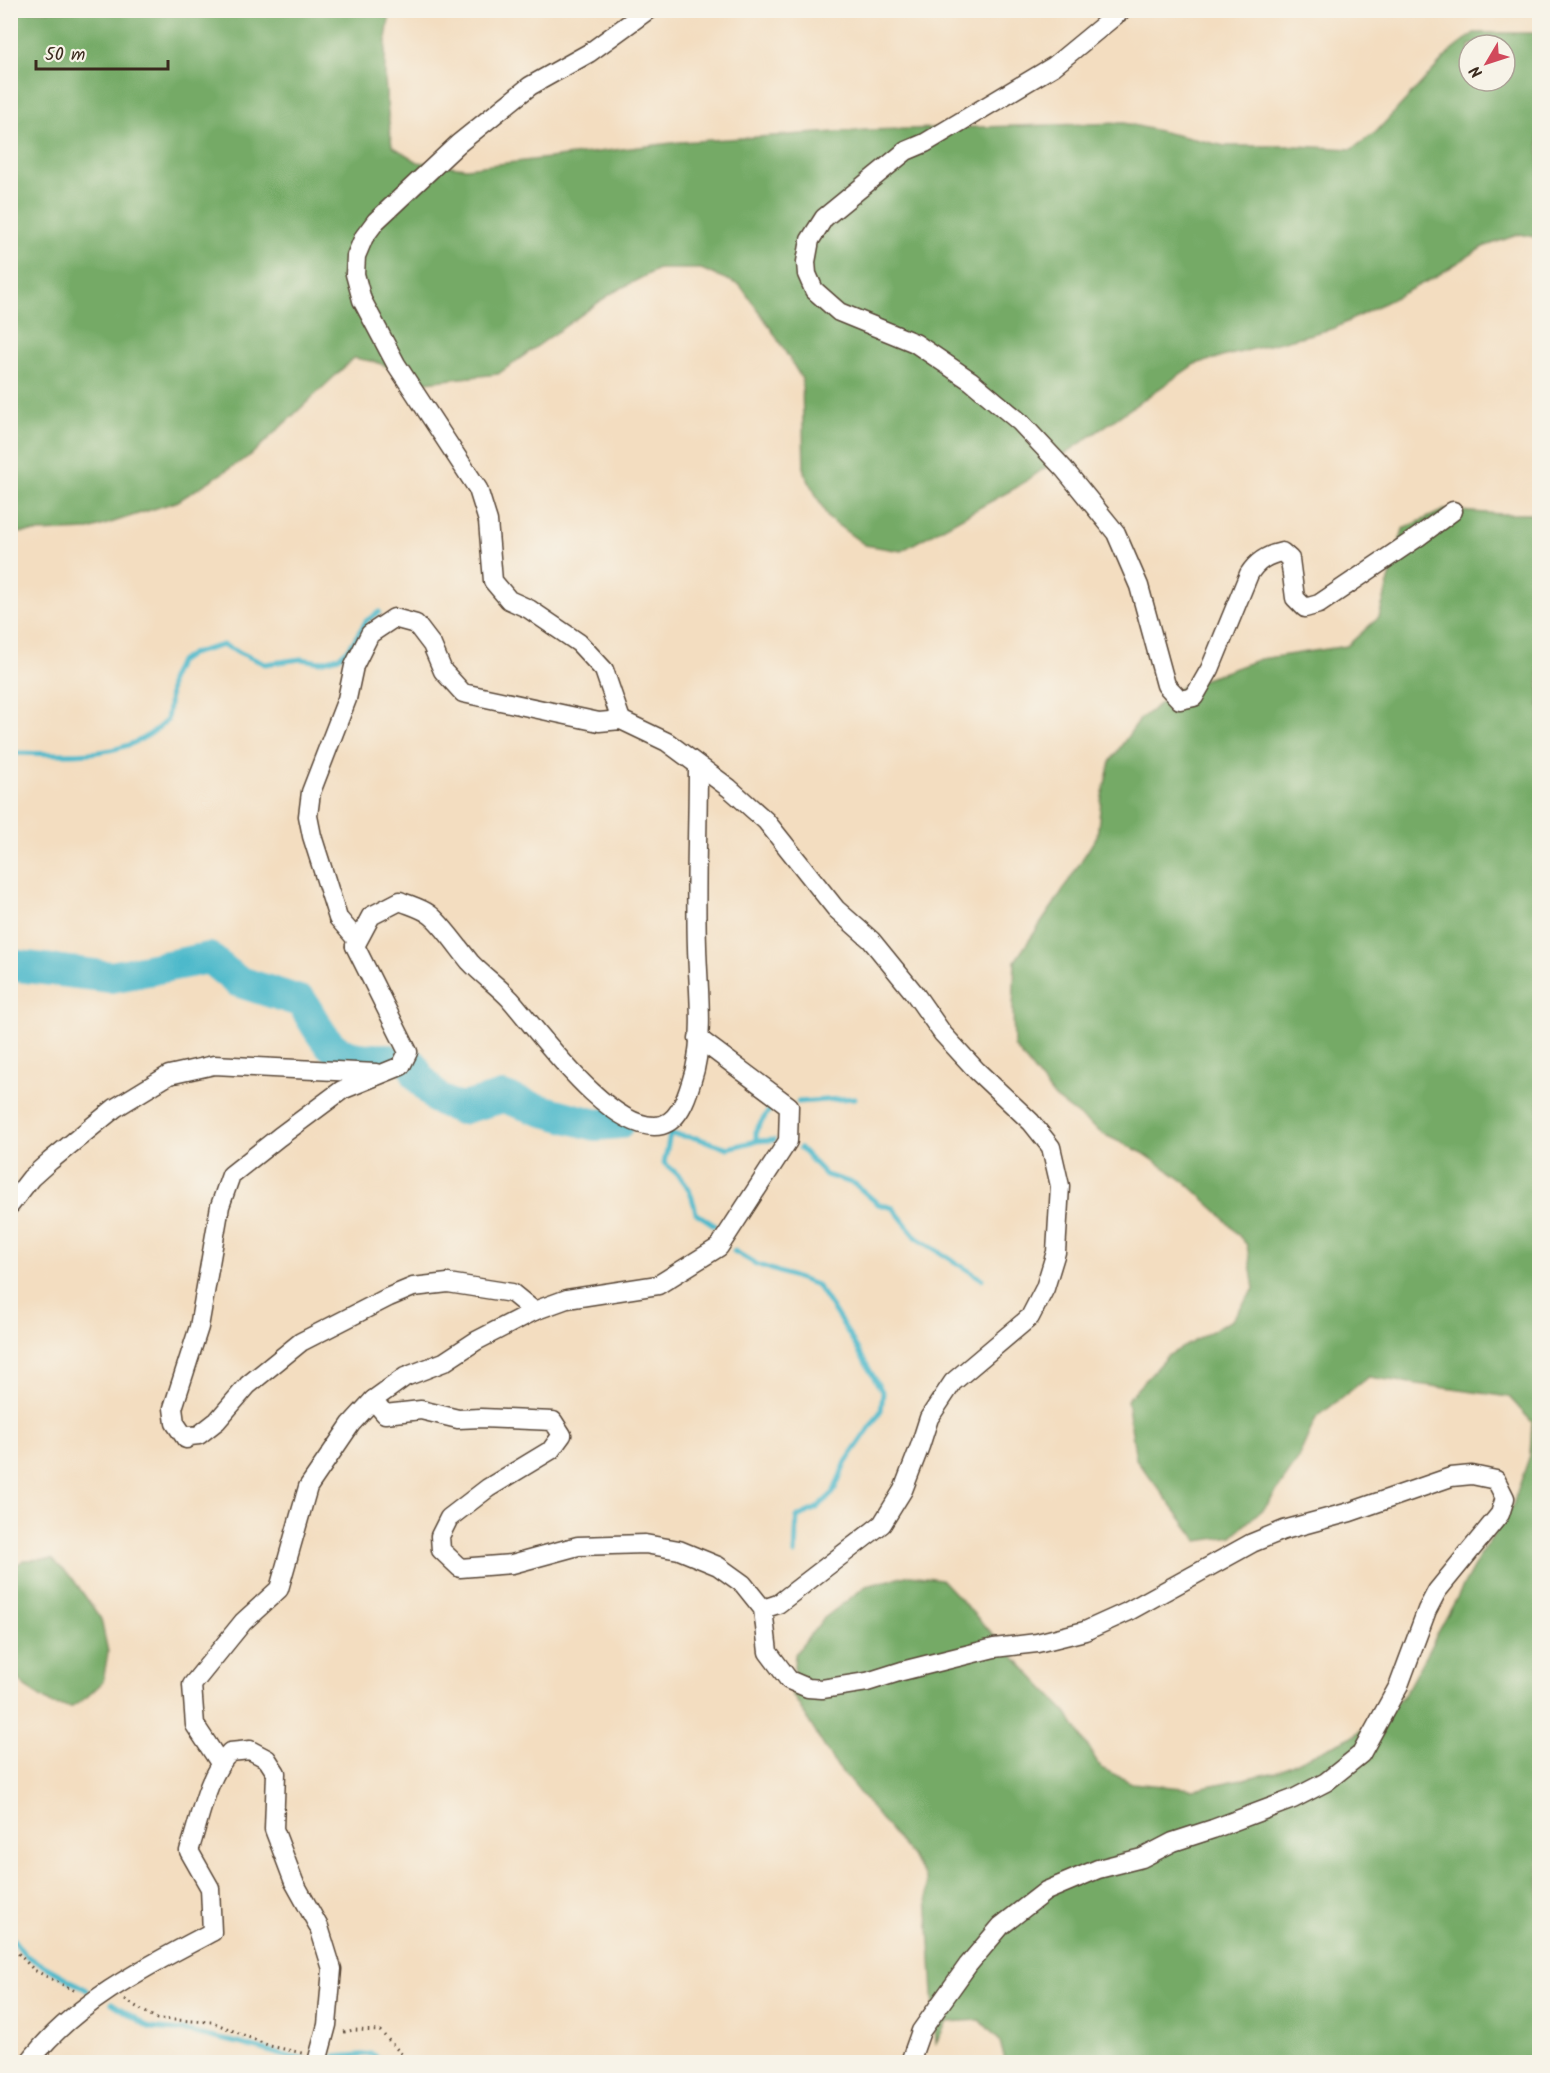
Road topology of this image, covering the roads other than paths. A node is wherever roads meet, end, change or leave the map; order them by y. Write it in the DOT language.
graph roads {
  1 [pos="648,10"];
  2 [pos="1122,10"];
  3 [pos="1453,511"];
  4 [pos="621,720"];
  5 [pos="698,766"];
  6 [pos="355,946"];
  7 [pos="698,1038"];
  8 [pos="381,1074"];
  9 [pos="10,1205"];
  10 [pos="534,1311"];
  11 [pos="373,1400"];
  12 [pos="763,1609"];
  13 [pos="220,1762"];
  14 [pos="317,2059"];
  15 [pos="29,2062"];
  16 [pos="910,2062"];
  1 -- 4 [label="street"];
  2 -- 3 [label="street"];
  4 -- 5 [label="street"];
  4 -- 6 [label="street"];
  5 -- 7 [label="street"];
  5 -- 12 [label="street"];
  6 -- 7 [label="street"];
  6 -- 8 [label="street"];
  7 -- 10 [label="street"];
  8 -- 9 [label="street"];
  8 -- 10 [label="street"];
  10 -- 11 [label="street"];
  11 -- 12 [label="street"];
  11 -- 13 [label="street"];
  12 -- 16 [label="street"];
  13 -- 14 [label="street"];
  13 -- 15 [label="street"];
}
